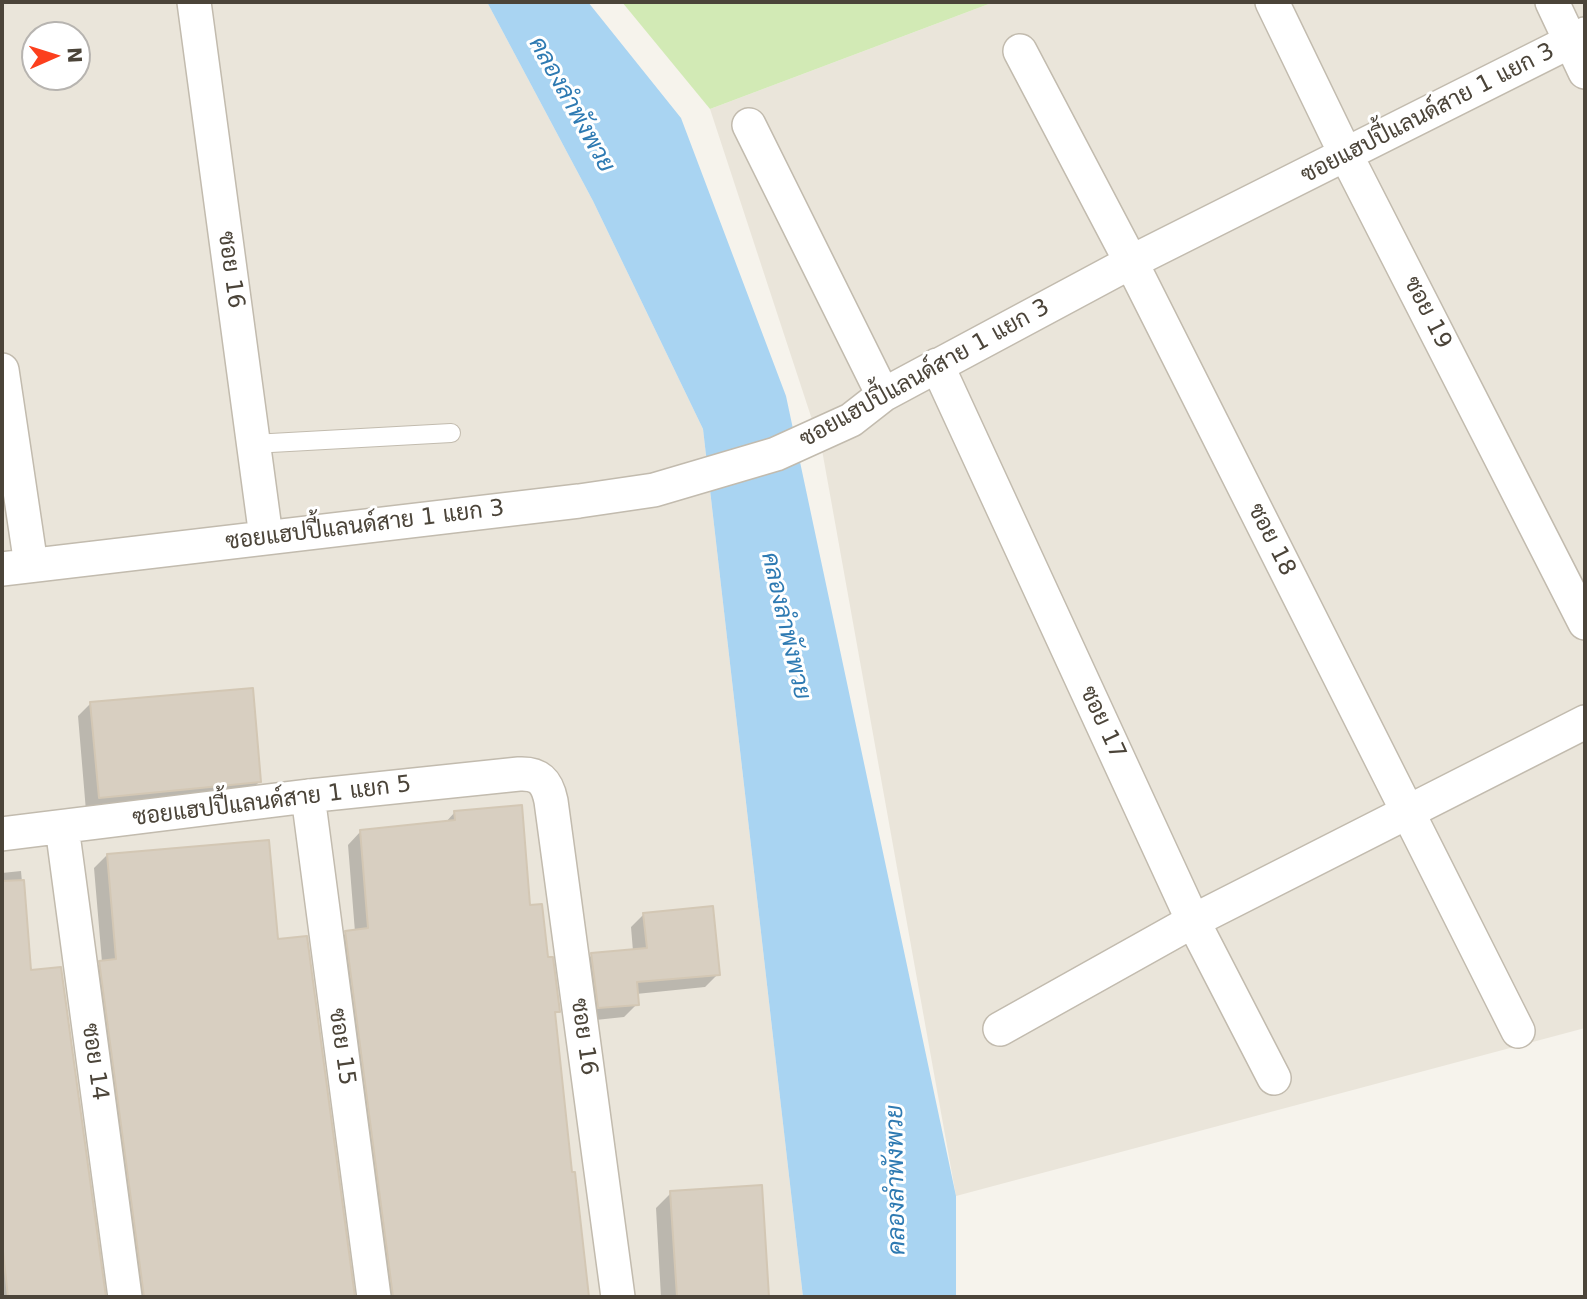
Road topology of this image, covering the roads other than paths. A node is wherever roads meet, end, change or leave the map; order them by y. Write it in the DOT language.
graph roads {
  1 [pos="194,2"];
  2 [pos="1272,2"];
  3 [pos="1552,2"];
  4 [pos="1578,38"];
  5 [pos="1020,51"];
  6 [pos="1585,72"];
  7 [pos="749,125"];
  8 [pos="1346,155"];
  9 [pos="1131,262"];
  10 [pos="937,365"];
  11 [pos="2,370"];
  12 [pos="883,395"];
  13 [pos="450,433"];
  14 [pos="253,444"];
  15 [pos="266,537"];
  16 [pos="16,567"];
  17 [pos="1585,623"];
  18 [pos="1585,722"];
  19 [pos="541,779"];
  20 [pos="308,796"];
  21 [pos="1408,812"];
  22 [pos="62,827"];
  23 [pos="2,834"];
  24 [pos="1193,921"];
  25 [pos="1000,1029"];
  26 [pos="1518,1031"];
  27 [pos="1274,1078"];
  28 [pos="125,1297"];
  29 [pos="374,1297"];
  30 [pos="618,1297"];
  1 -- 14 [label="street, ซอย 16"];
  2 -- 8 [label="street, ซอย 19"];
  3 -- 4 [label="street"];
  4 -- 6 [label="street"];
  4 -- 8 [label="street, ซอยแฮปปี้แลนด์สาย 1 แยก 3"];
  5 -- 9 [label="street, ซอย 18"];
  7 -- 12 [label="street"];
  8 -- 9 [label="street, ซอยแฮปปี้แลนด์สาย 1 แยก 3"];
  8 -- 17 [label="street, ซอย 19"];
  9 -- 10 [label="street, ซอยแฮปปี้แลนด์สาย 1 แยก 3"];
  9 -- 21 [label="street, ซอย 18"];
  10 -- 12 [label="street, ซอยแฮปปี้แลนด์สาย 1 แยก 3"];
  10 -- 24 [label="street, ซอย 17"];
  11 -- 16 [label="street"];
  12 -- 15 [label="street, ซอยแฮปปี้แลนด์สาย 1 แยก 3"];
  13 -- 14 [label="lane"];
  14 -- 15 [label="street, ซอย 16"];
  15 -- 16 [label="street, ซอยแฮปปี้แลนด์สาย 1 แยก 3"];
  18 -- 21 [label="street"];
  19 -- 20 [label="street, ซอยแฮปปี้แลนด์สาย 1 แยก 5"];
  19 -- 30 [label="street, ซอย 16"];
  20 -- 22 [label="street, ซอยแฮปปี้แลนด์สาย 1 แยก 5"];
  20 -- 29 [label="street, ซอย 15"];
  21 -- 24 [label="street"];
  21 -- 26 [label="street, ซอย 18"];
  22 -- 23 [label="street, ซอยแฮปปี้แลนด์สาย 1 แยก 5"];
  22 -- 28 [label="street, ซอย 14"];
  24 -- 25 [label="street"];
  24 -- 27 [label="street, ซอย 17"];
}
